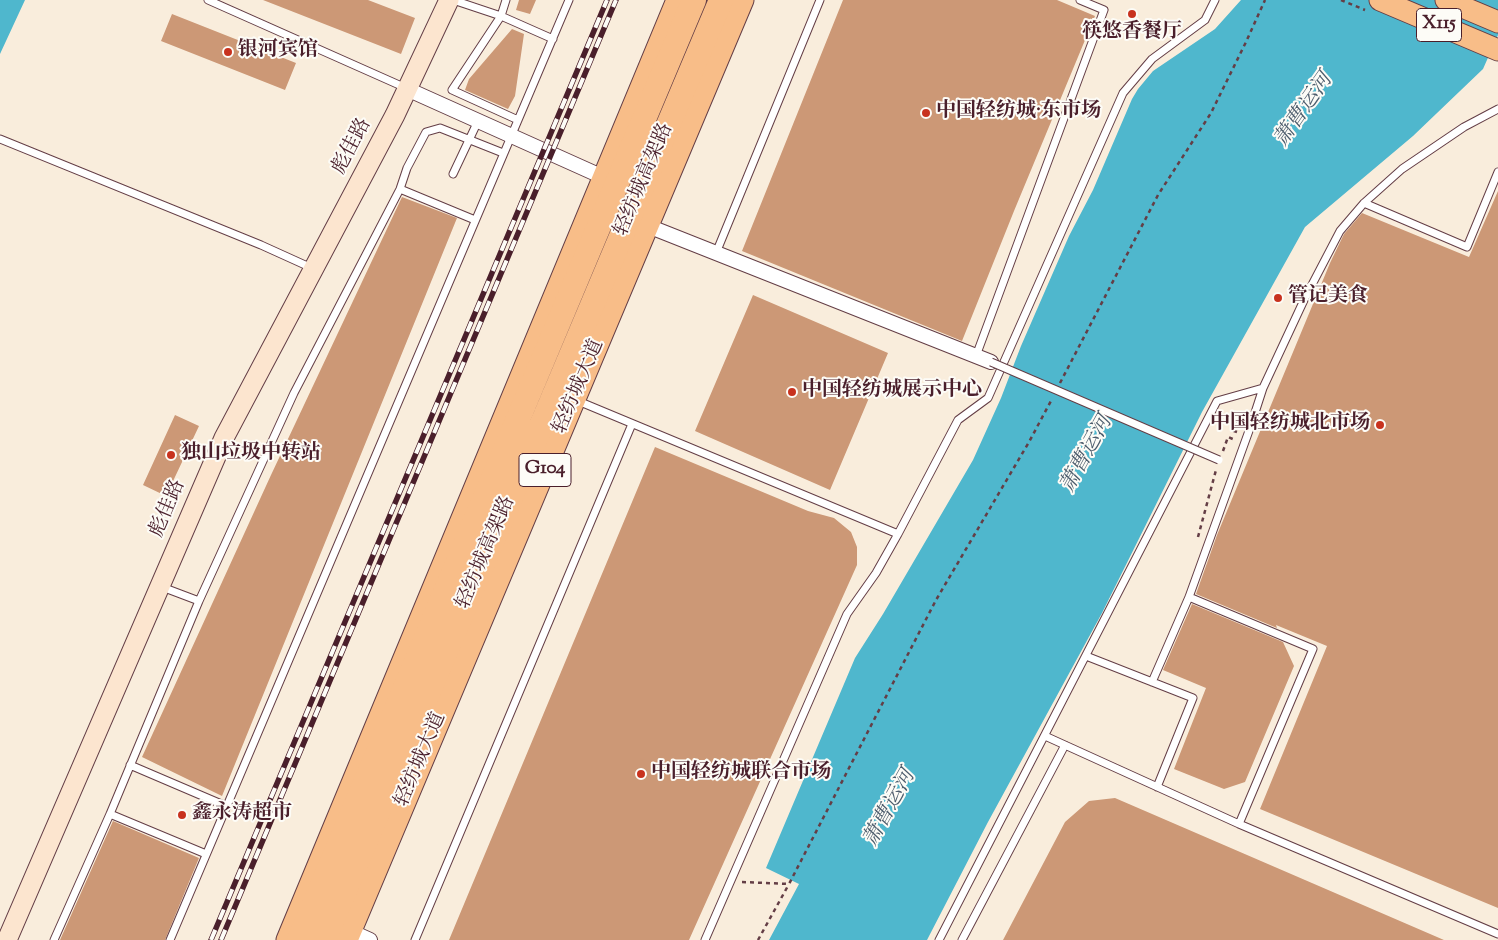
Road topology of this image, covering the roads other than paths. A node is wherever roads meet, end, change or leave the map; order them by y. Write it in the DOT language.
graph roads {
  1 [pos="208,0"];
  2 [pos="449,0"];
  3 [pos="453,0"];
  4 [pos="506,0"];
  5 [pos="569,0"];
  6 [pos="677,0"];
  7 [pos="694,0"];
  8 [pos="721,0"];
  9 [pos="743,0"];
  10 [pos="820,0"];
  11 [pos="1080,0"];
  12 [pos="1215,0"];
  13 [pos="1380,0"];
  14 [pos="1446,0"];
  15 [pos="501,16"];
  16 [pos="1498,22"];
  17 [pos="552,39"];
  18 [pos="1498,50"];
  19 [pos="407,89"];
  20 [pos="1498,109"];
  21 [pos="518,120"];
  22 [pos="478,121"];
  23 [pos="511,136"];
  24 [pos="0,139"];
  25 [pos="469,139"];
  26 [pos="504,153"];
  27 [pos="1498,172"];
  28 [pos="453,174"];
  29 [pos="603,177"];
  30 [pos="400,188"];
  31 [pos="1364,203"];
  32 [pos="475,220"];
  33 [pos="648,226"];
  34 [pos="716,252"];
  35 [pos="314,269"];
  36 [pos="976,356"];
  37 [pos="991,362"];
  38 [pos="1263,388"];
  39 [pos="574,400"];
  40 [pos="632,424"];
  41 [pos="1219,460"];
  42 [pos="898,534"];
  43 [pos="160,586"];
  44 [pos="1189,597"];
  45 [pos="199,601"];
  46 [pos="1086,656"];
  47 [pos="1152,682"];
  48 [pos="1045,736"];
  49 [pos="1065,745"];
  50 [pos="130,765"];
  51 [pos="1157,787"];
  52 [pos="226,806"];
  53 [pos="110,814"];
  54 [pos="1239,824"];
  55 [pos="206,854"];
  56 [pos="1498,934"];
  57 [pos="348,936"];
  58 [pos="7,940"];
  59 [pos="54,940"];
  60 [pos="170,940"];
  61 [pos="287,940"];
  62 [pos="299,940"];
  63 [pos="324,940"];
  64 [pos="370,940"];
  65 [pos="415,940"];
  66 [pos="705,940"];
  67 [pos="939,940"];
  68 [pos="962,940"];
  1 -- 19 [label="lane"];
  2 -- 19 [label="street, 彪佳路"];
  3 -- 15 [label="lane"];
  4 -- 15 [label="lane"];
  5 -- 17 [label="lane"];
  6 -- 29 [label="main road, G104"];
  7 -- 62 [label="highway, 轻纺城高架路"];
  8 -- 63 [label="highway, 轻纺城高架路"];
  9 -- 33 [label="main road, 轻纺城大道 / G104"];
  10 -- 34 [label="lane"];
  11 -- 36 [label="lane"];
  12 -- 42 [label="lane"];
  13 -- 18 [label="main road, X115"];
  14 -- 16 [label="main road, X115"];
  15 -- 17 [label="lane"];
  15 -- 21 [label="lane"];
  17 -- 21 [label="lane"];
  19 -- 22 [label="street"];
  19 -- 35 [label="street, 彪佳路"];
  20 -- 31 [label="lane"];
  21 -- 23 [label="lane"];
  22 -- 23 [label="street"];
  22 -- 25 [label="lane"];
  23 -- 26 [label="lane"];
  23 -- 29 [label="street"];
  24 -- 35 [label="lane"];
  25 -- 26 [label="lane"];
  25 -- 28 [label="lane"];
  25 -- 30 [label="lane"];
  26 -- 32 [label="lane"];
  27 -- 31 [label="lane"];
  29 -- 61 [label="main road, G104"];
  30 -- 32 [label="lane"];
  30 -- 45 [label="lane"];
  31 -- 38 [label="lane"];
  32 -- 52 [label="lane"];
  33 -- 34 [label="street"];
  33 -- 39 [label="main road, 轻纺城大道 / G104"];
  34 -- 36 [label="street"];
  35 -- 43 [label="street, 彪佳路"];
  36 -- 37 [label="street"];
  37 -- 41 [label="lane, bridge"];
  38 -- 44 [label="lane"];
  38 -- 46 [label="lane"];
  39 -- 40 [label="lane"];
  39 -- 57 [label="main road, 轻纺城大道 / G104"];
  40 -- 42 [label="lane"];
  40 -- 65 [label="lane"];
  42 -- 66 [label="lane"];
  43 -- 45 [label="lane"];
  43 -- 58 [label="street, 彪佳路"];
  44 -- 47 [label="lane"];
  44 -- 54 [label="lane"];
  45 -- 50 [label="lane"];
  46 -- 47 [label="lane"];
  46 -- 48 [label="lane"];
  47 -- 51 [label="lane"];
  48 -- 49 [label="lane"];
  48 -- 67 [label="lane"];
  49 -- 51 [label="lane"];
  49 -- 68 [label="lane"];
  50 -- 52 [label="lane"];
  50 -- 53 [label="lane"];
  51 -- 54 [label="lane"];
  52 -- 55 [label="lane"];
  53 -- 55 [label="lane"];
  53 -- 59 [label="lane"];
  54 -- 56 [label="lane"];
  55 -- 60 [label="lane"];
  57 -- 64 [label="street"];
}
